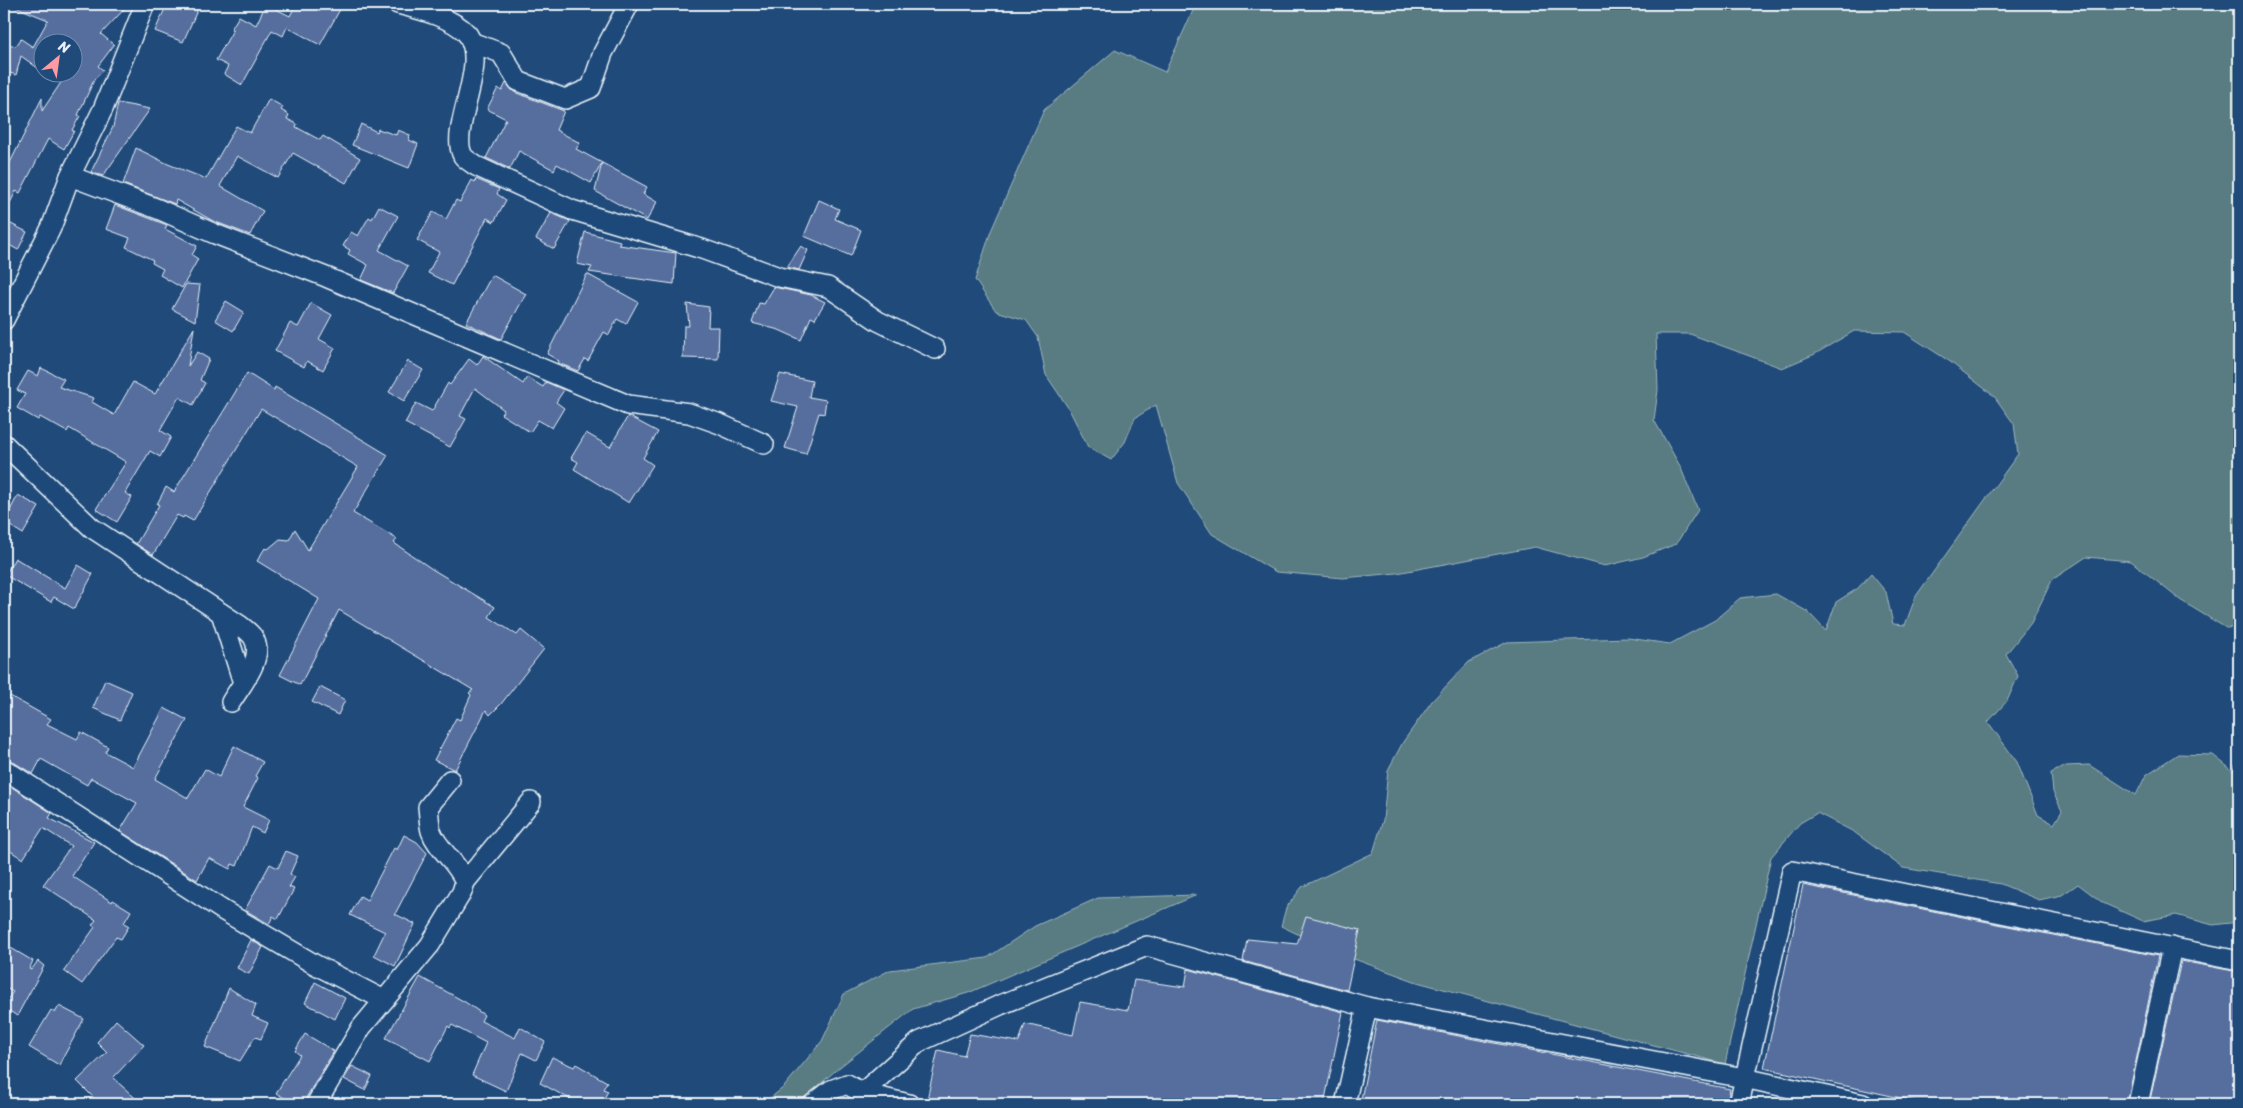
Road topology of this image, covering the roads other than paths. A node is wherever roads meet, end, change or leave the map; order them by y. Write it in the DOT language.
graph roads {
  1 [pos="144,4"];
  2 [pos="398,4"];
  3 [pos="629,4"];
  4 [pos="471,42"];
  5 [pos="70,176"];
  6 [pos="4,320"];
  7 [pos="935,349"];
  8 [pos="4,444"];
  9 [pos="764,444"];
  10 [pos="231,702"];
  11 [pos="4,769"];
  12 [pos="450,780"];
  13 [pos="531,802"];
  14 [pos="466,882"];
  15 [pos="2172,947"];
  16 [pos="2239,961"];
  17 [pos="384,1000"];
  18 [pos="1367,1007"];
  19 [pos="1744,1078"];
  20 [pos="862,1093"];
  21 [pos="316,1104"];
  22 [pos="813,1104"];
  23 [pos="909,1104"];
  24 [pos="1345,1104"];
  25 [pos="1739,1104"];
  26 [pos="1863,1104"];
  27 [pos="2138,1104"];
  1 -- 5 [label="street"];
  2 -- 4 [label="street"];
  3 -- 4 [label="street"];
  4 -- 7 [label="street"];
  5 -- 6 [label="street"];
  5 -- 9 [label="street"];
  8 -- 10 [label="street"];
  11 -- 17 [label="street"];
  12 -- 14 [label="street"];
  13 -- 14 [label="street"];
  14 -- 17 [label="street"];
  15 -- 16 [label="street"];
  15 -- 19 [label="street"];
  15 -- 27 [label="street"];
  17 -- 21 [label="street"];
  18 -- 19 [label="street"];
  18 -- 20 [label="street"];
  18 -- 24 [label="street"];
  19 -- 25 [label="street"];
  19 -- 26 [label="street"];
  20 -- 22 [label="street"];
  20 -- 23 [label="street"];
}
